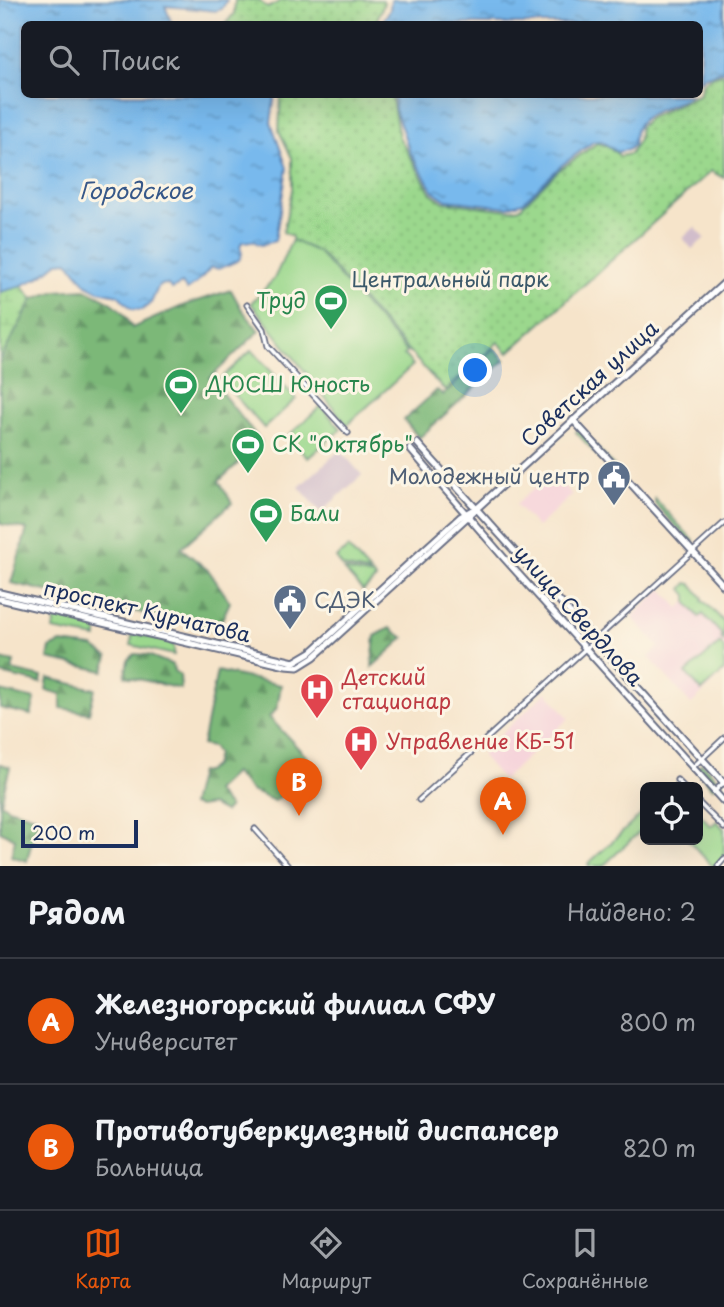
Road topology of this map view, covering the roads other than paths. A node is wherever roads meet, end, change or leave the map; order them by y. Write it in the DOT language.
graph roads {
  1 [pos="724,283"];
  2 [pos="247,305"];
  3 [pos="573,420"];
  4 [pos="348,433"];
  5 [pos="417,443"];
  6 [pos="410,449"];
  7 [pos="477,508"];
  8 [pos="467,514"];
  9 [pos="724,523"];
  10 [pos="693,552"];
  11 [pos="724,586"];
  12 [pos="0,593"];
  13 [pos="0,599"];
  14 [pos="595,640"];
  15 [pos="215,646"];
  16 [pos="586,649"];
  17 [pos="286,664"];
  18 [pos="724,738"];
  19 [pos="702,758"];
  20 [pos="692,768"];
  21 [pos="724,782"];
  22 [pos="714,792"];
  23 [pos="723,798"];
  24 [pos="419,800"];
  25 [pos="703,807"];
  26 [pos="724,828"];
  27 [pos="255,829"];
  28 [pos="724,859"];
  29 [pos="288,866"];
  30 [pos="718,866"];
  1 -- 3 [label="main road, Советская улица"];
  2 -- 4 [label="street"];
  3 -- 7 [label="main road, Советская улица"];
  3 -- 10 [label="main road"];
  5 -- 7 [label="main road, улица Свердлова"];
  6 -- 8 [label="main road, улица Свердлова"];
  7 -- 8 [label="main road, Советская улица"];
  7 -- 14 [label="main road, улица Свердлова"];
  8 -- 16 [label="main road, улица Свердлова"];
  8 -- 17 [label="main road, Советская улица"];
  9 -- 10 [label="street"];
  10 -- 11 [label="main road"];
  10 -- 14 [label="street"];
  12 -- 15 [label="main road, проспект Курчатова"];
  13 -- 15 [label="main road, проспект Курчатова"];
  14 -- 16 [label="street"];
  14 -- 19 [label="main road, улица Свердлова"];
  15 -- 17 [label="main road, проспект Курчатова"];
  16 -- 20 [label="main road, улица Свердлова"];
  16 -- 24 [label="street"];
  18 -- 19 [label="street"];
  19 -- 20 [label="street"];
  19 -- 21 [label="main road, улица Свердлова"];
  20 -- 22 [label="main road, улица Свердлова"];
  21 -- 22 [label="street"];
  22 -- 23 [label="main road, улица Свердлова"];
  25 -- 26 [label="street"];
  27 -- 29 [label="street"];
  28 -- 30 [label="street"];
}
